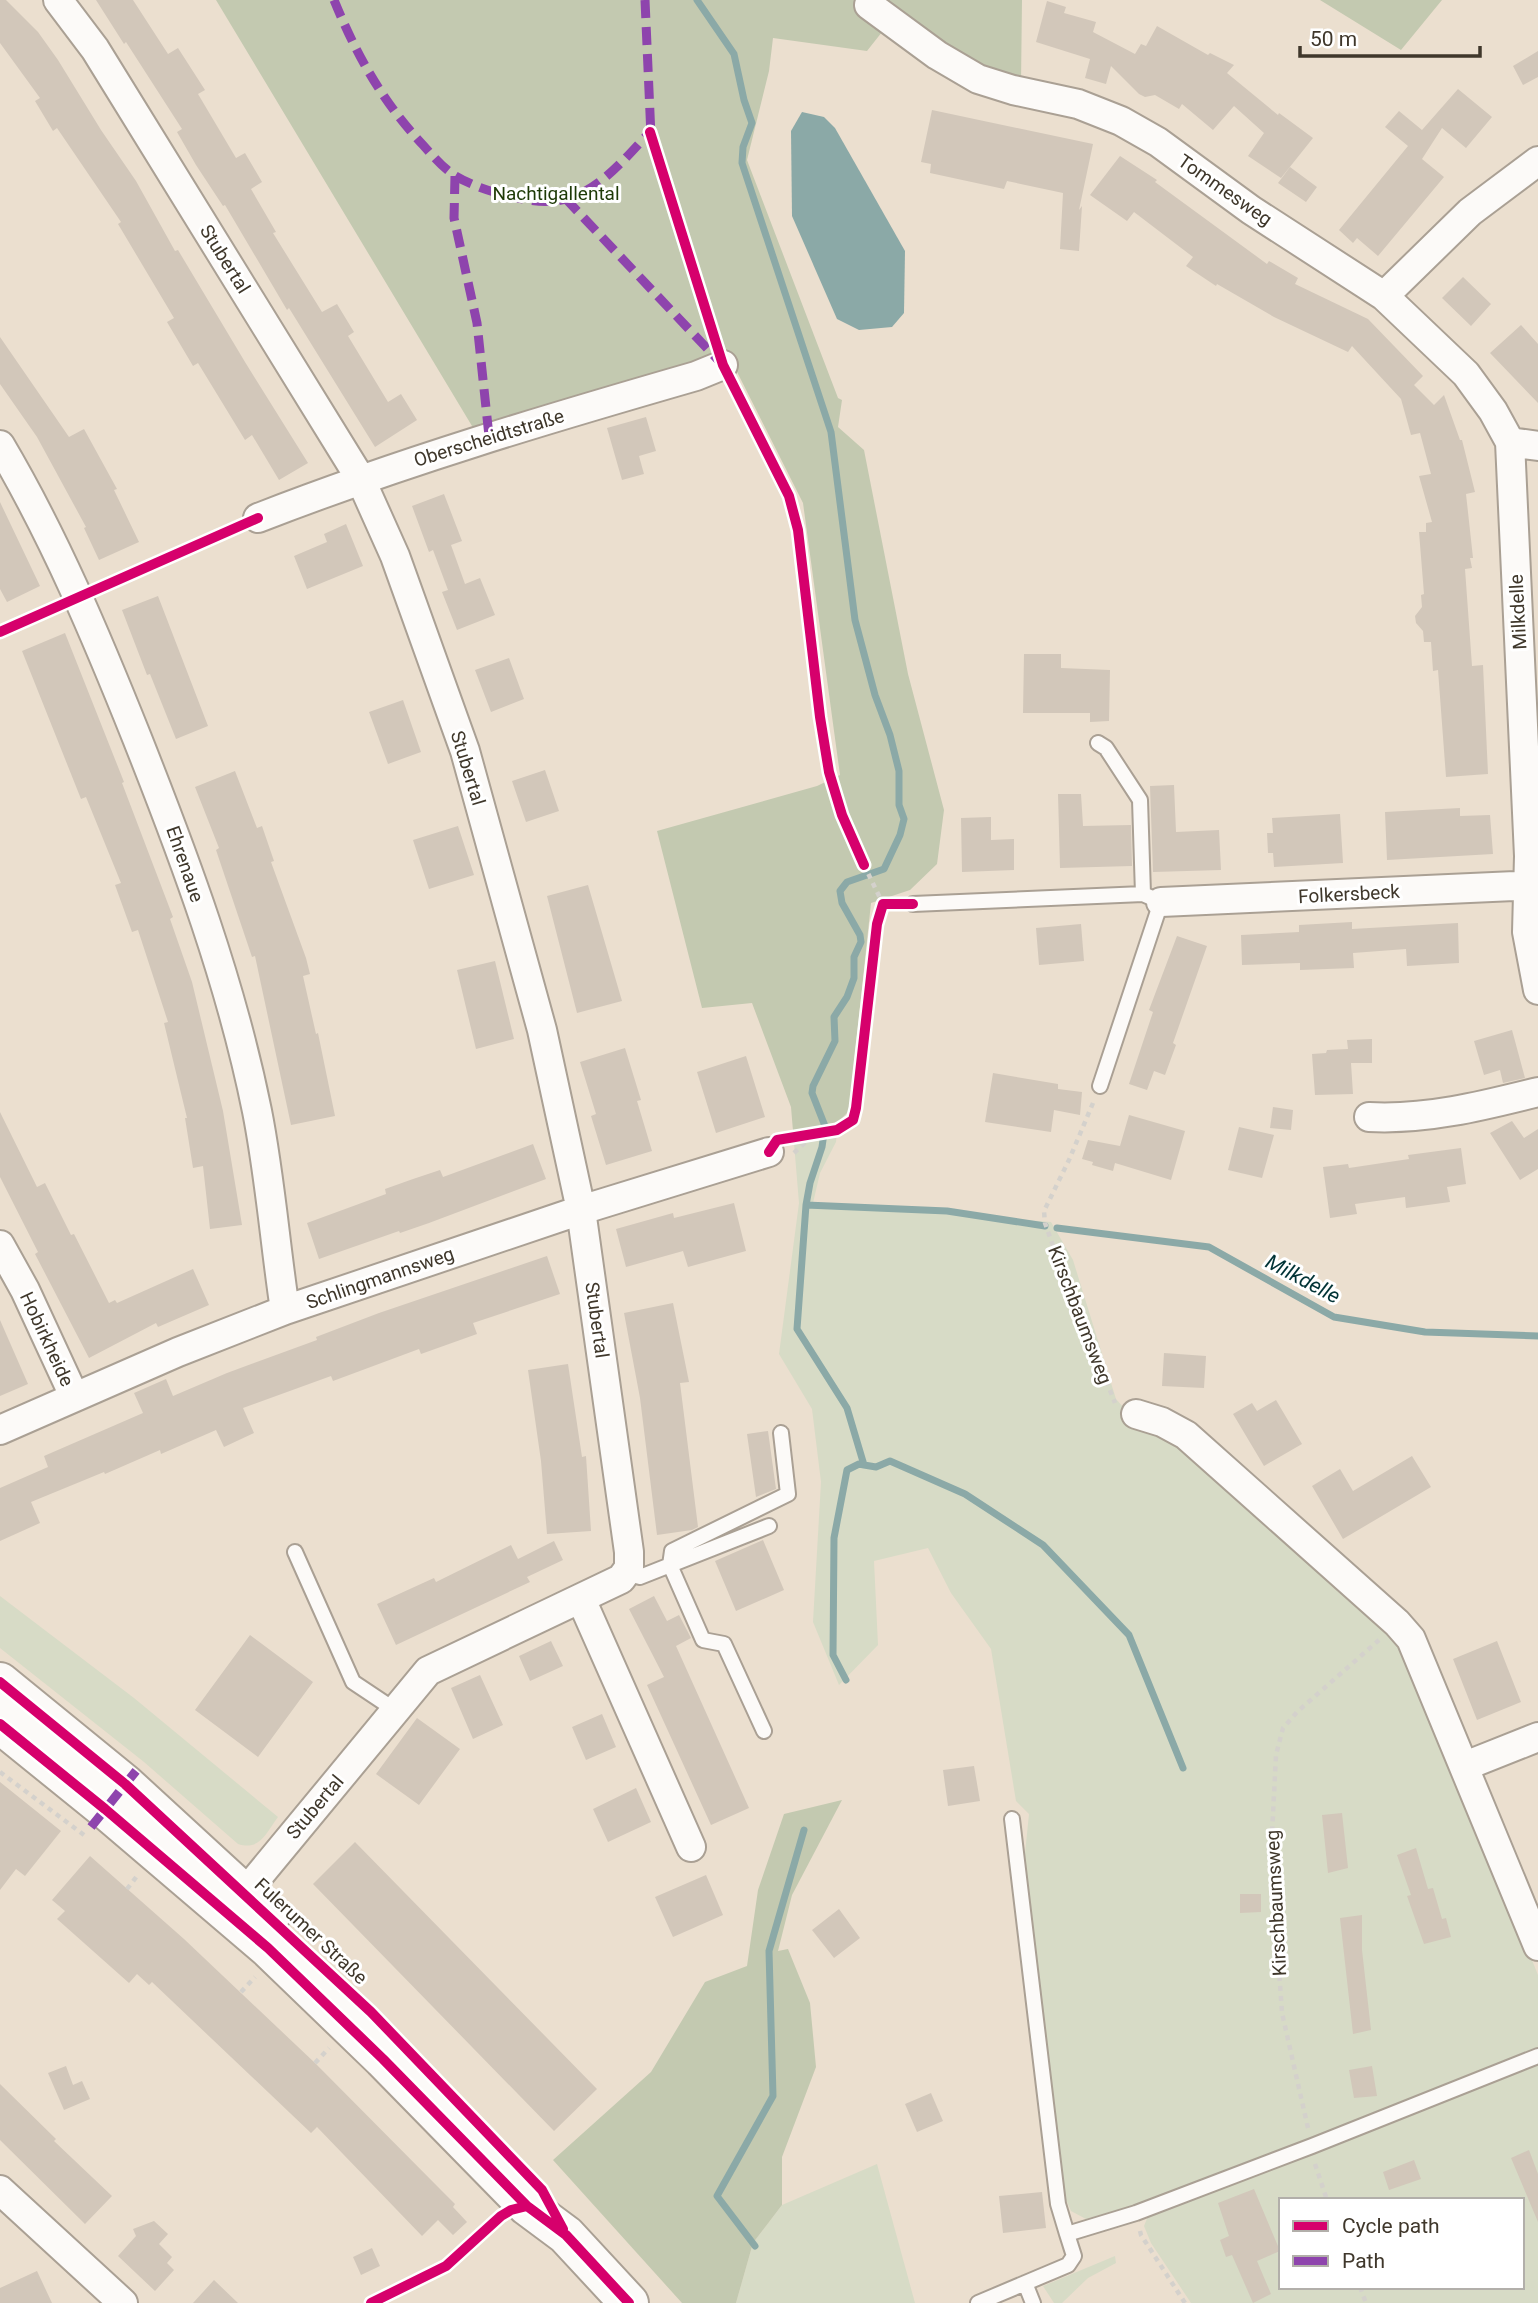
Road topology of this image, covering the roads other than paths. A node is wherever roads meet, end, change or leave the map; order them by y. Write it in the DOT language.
graph roads {
  1 [pos="58,0"];
  2 [pos="866,2"];
  3 [pos="1538,161"];
  4 [pos="1384,296"];
  5 [pos="723,365"];
  6 [pos="1510,442"];
  7 [pos="0,445"];
  8 [pos="1538,446"];
  9 [pos="360,478"];
  10 [pos="258,517"];
  11 [pos="1098,743"];
  12 [pos="1533,885"];
  13 [pos="1152,898"];
  14 [pos="913,904"];
  15 [pos="1538,990"];
  16 [pos="1100,1086"];
  17 [pos="1538,1092"];
  18 [pos="1368,1117"];
  19 [pos="769,1152"];
  20 [pos="581,1210"];
  21 [pos="0,1245"];
  22 [pos="285,1310"];
  23 [pos="74,1396"];
  24 [pos="1136,1415"];
  25 [pos="0,1430"];
  26 [pos="781,1433"];
  27 [pos="769,1526"];
  28 [pos="295,1552"];
  29 [pos="670,1565"];
  30 [pos="625,1573"];
  31 [pos="581,1599"];
  32 [pos="0,1682"];
  33 [pos="395,1710"];
  34 [pos="0,1724"];
  35 [pos="764,1731"];
  36 [pos="1538,1737"];
  37 [pos="1465,1766"];
  38 [pos="1012,1819"];
  39 [pos="691,1847"];
  40 [pos="236,1903"];
  41 [pos="1538,1946"];
  42 [pos="1538,2056"];
  43 [pos="0,2190"];
  44 [pos="1067,2234"];
  45 [pos="1025,2283"];
  46 [pos="123,2303"];
  47 [pos="629,2303"];
  48 [pos="978,2303"];
  49 [pos="1033,2303"];
  1 -- 9 [label="street, Stubertal"];
  2 -- 4 [label="street, Tommesweg"];
  3 -- 4 [label="street"];
  4 -- 6 [label="street, Tommesweg"];
  5 -- 9 [label="street, Oberscheidtstraße"];
  6 -- 8 [label="street"];
  6 -- 12 [label="street, Milkdelle"];
  7 -- 22 [label="street, Ehrenaue"];
  9 -- 10 [label="street, Oberscheidtstraße"];
  9 -- 20 [label="street, Stubertal"];
  11 -- 13 [label="lane"];
  12 -- 13 [label="street, Folkersbeck"];
  12 -- 15 [label="street, Milkdelle"];
  13 -- 14 [label="lane, Folkersbeck"];
  13 -- 16 [label="lane"];
  17 -- 18 [label="street"];
  19 -- 20 [label="street, Schlingmannsweg"];
  20 -- 22 [label="street, Schlingmannsweg"];
  20 -- 30 [label="street, Stubertal"];
  21 -- 23 [label="street, Hobirkheide"];
  22 -- 23 [label="street, Schlingmannsweg"];
  23 -- 25 [label="street, Schlingmannsweg"];
  24 -- 37 [label="street"];
  26 -- 29 [label="lane"];
  27 -- 29 [label="lane"];
  28 -- 33 [label="lane"];
  29 -- 30 [label="lane"];
  29 -- 35 [label="lane"];
  30 -- 31 [label="street, Stubertal"];
  31 -- 33 [label="street, Stubertal"];
  31 -- 39 [label="street"];
  32 -- 40 [label="main road, Fulerumer Straße"];
  33 -- 40 [label="street, Stubertal"];
  34 -- 40 [label="main road, Fulerumer Straße"];
  36 -- 37 [label="street"];
  37 -- 41 [label="street"];
  38 -- 44 [label="lane"];
  40 -- 47 [label="main road, Fulerumer Straße"];
  42 -- 44 [label="lane"];
  43 -- 46 [label="street"];
  44 -- 45 [label="lane"];
  45 -- 48 [label="lane"];
  45 -- 49 [label="lane"];
}
